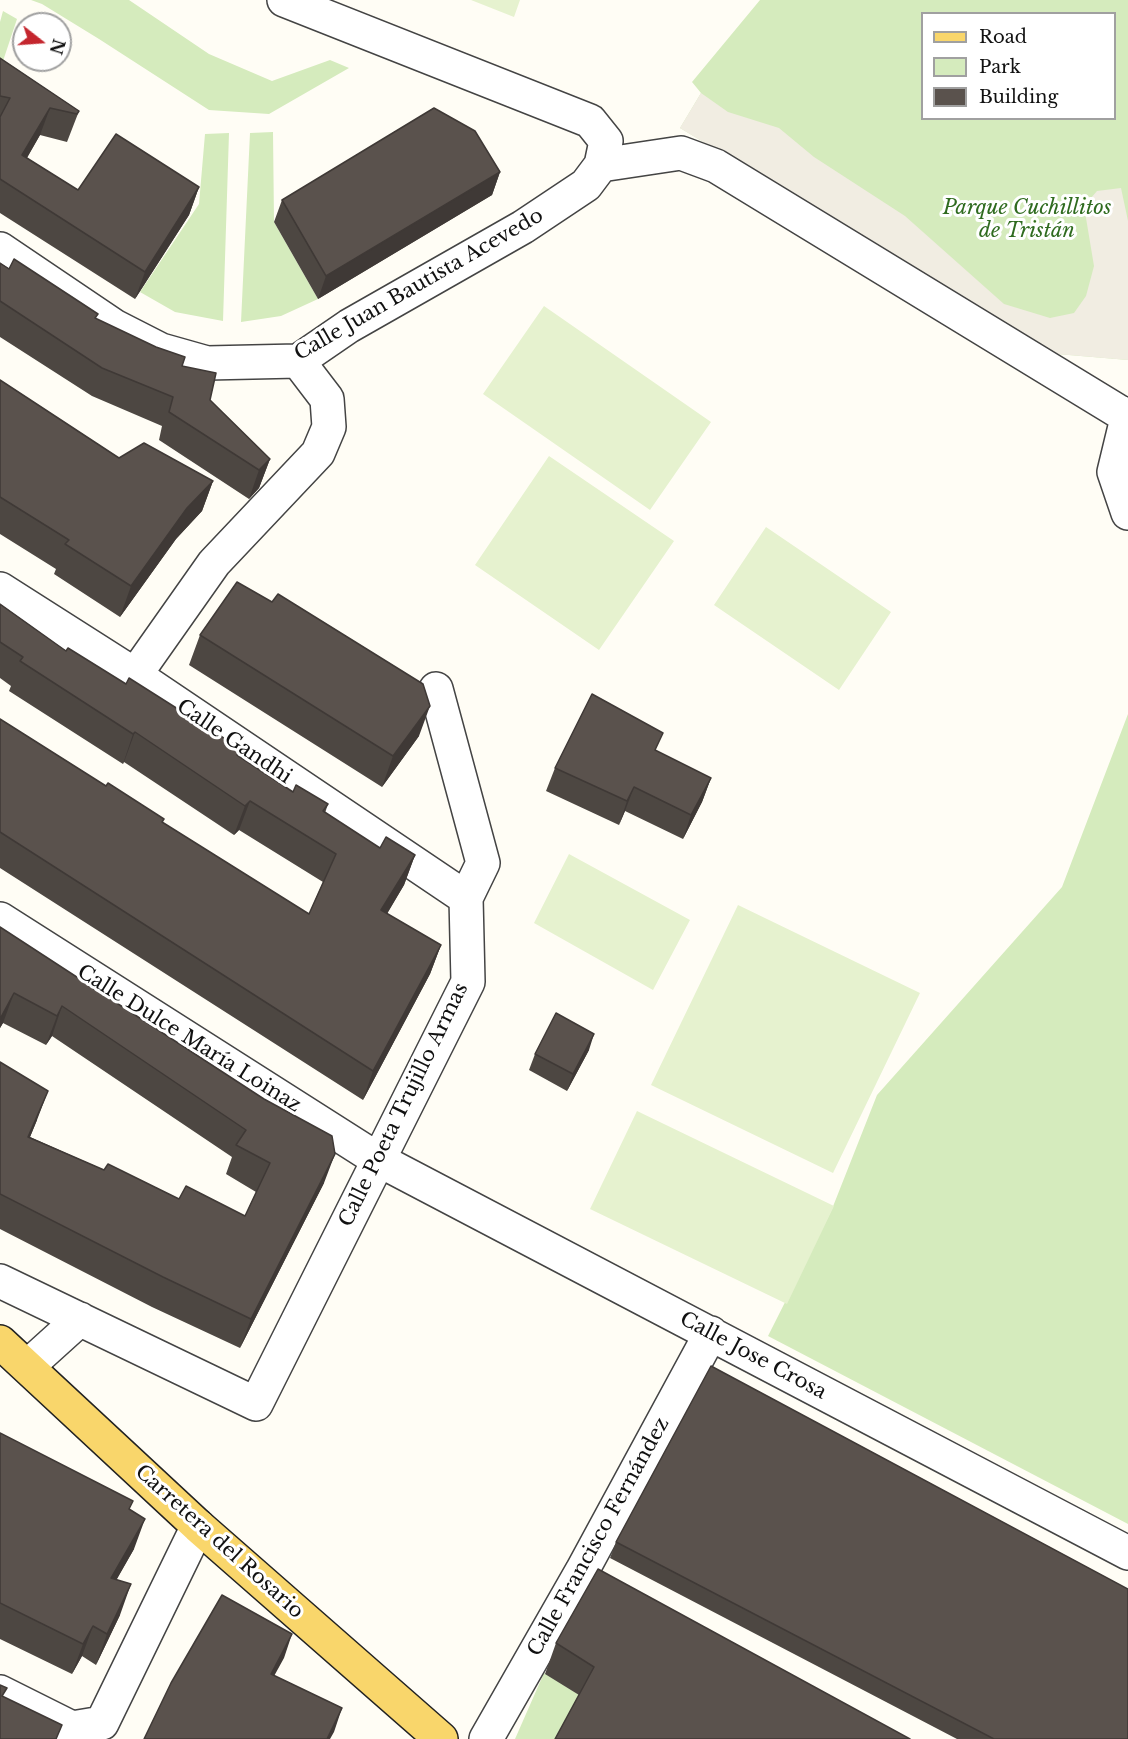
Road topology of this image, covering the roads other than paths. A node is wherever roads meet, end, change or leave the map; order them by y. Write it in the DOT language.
graph roads {
  1 [pos="284,0"];
  2 [pos="601,165"];
  3 [pos="0,249"];
  4 [pos="298,361"];
  5 [pos="1127,415"];
  6 [pos="1128,513"];
  7 [pos="0,589"];
  8 [pos="135,675"];
  9 [pos="436,689"];
  10 [pos="466,898"];
  11 [pos="0,920"];
  12 [pos="377,1159"];
  13 [pos="0,1281"];
  14 [pos="80,1319"];
  15 [pos="711,1333"];
  16 [pos="0,1342"];
  17 [pos="28,1366"];
  18 [pos="198,1526"];
  19 [pos="1128,1553"];
  20 [pos="582,1571"];
  21 [pos="613,1588"];
  22 [pos="0,1692"];
  23 [pos="441,1739"];
  24 [pos="486,1739"];
  1 -- 2 [label="street"];
  2 -- 4 [label="street, Calle Juan Bautista Acevedo"];
  2 -- 5 [label="street"];
  3 -- 4 [label="street, Calle Juan Bautista Acevedo"];
  4 -- 8 [label="street"];
  5 -- 6 [label="street"];
  7 -- 8 [label="street, Calle Gandhi"];
  8 -- 10 [label="street, Calle Gandhi"];
  9 -- 10 [label="street, Calle Poeta Trujillo Armas"];
  10 -- 12 [label="street, Calle Poeta Trujillo Armas"];
  11 -- 12 [label="street, Calle Dulce María Loinaz"];
  12 -- 14 [label="street, Calle Poeta Trujillo Armas"];
  12 -- 15 [label="street, Calle Jose Crosa"];
  13 -- 14 [label="street"];
  14 -- 17 [label="street"];
  15 -- 19 [label="street, Calle Jose Crosa"];
  15 -- 20 [label="street, Calle Francisco Fernández"];
  16 -- 17 [label="main road, Carretera del Rosario"];
  17 -- 18 [label="main road, Carretera del Rosario"];
  18 -- 22 [label="street"];
  18 -- 23 [label="main road, Carretera del Rosario"];
  20 -- 21 [label="street"];
  20 -- 24 [label="street, Calle Francisco Fernández"];
}
